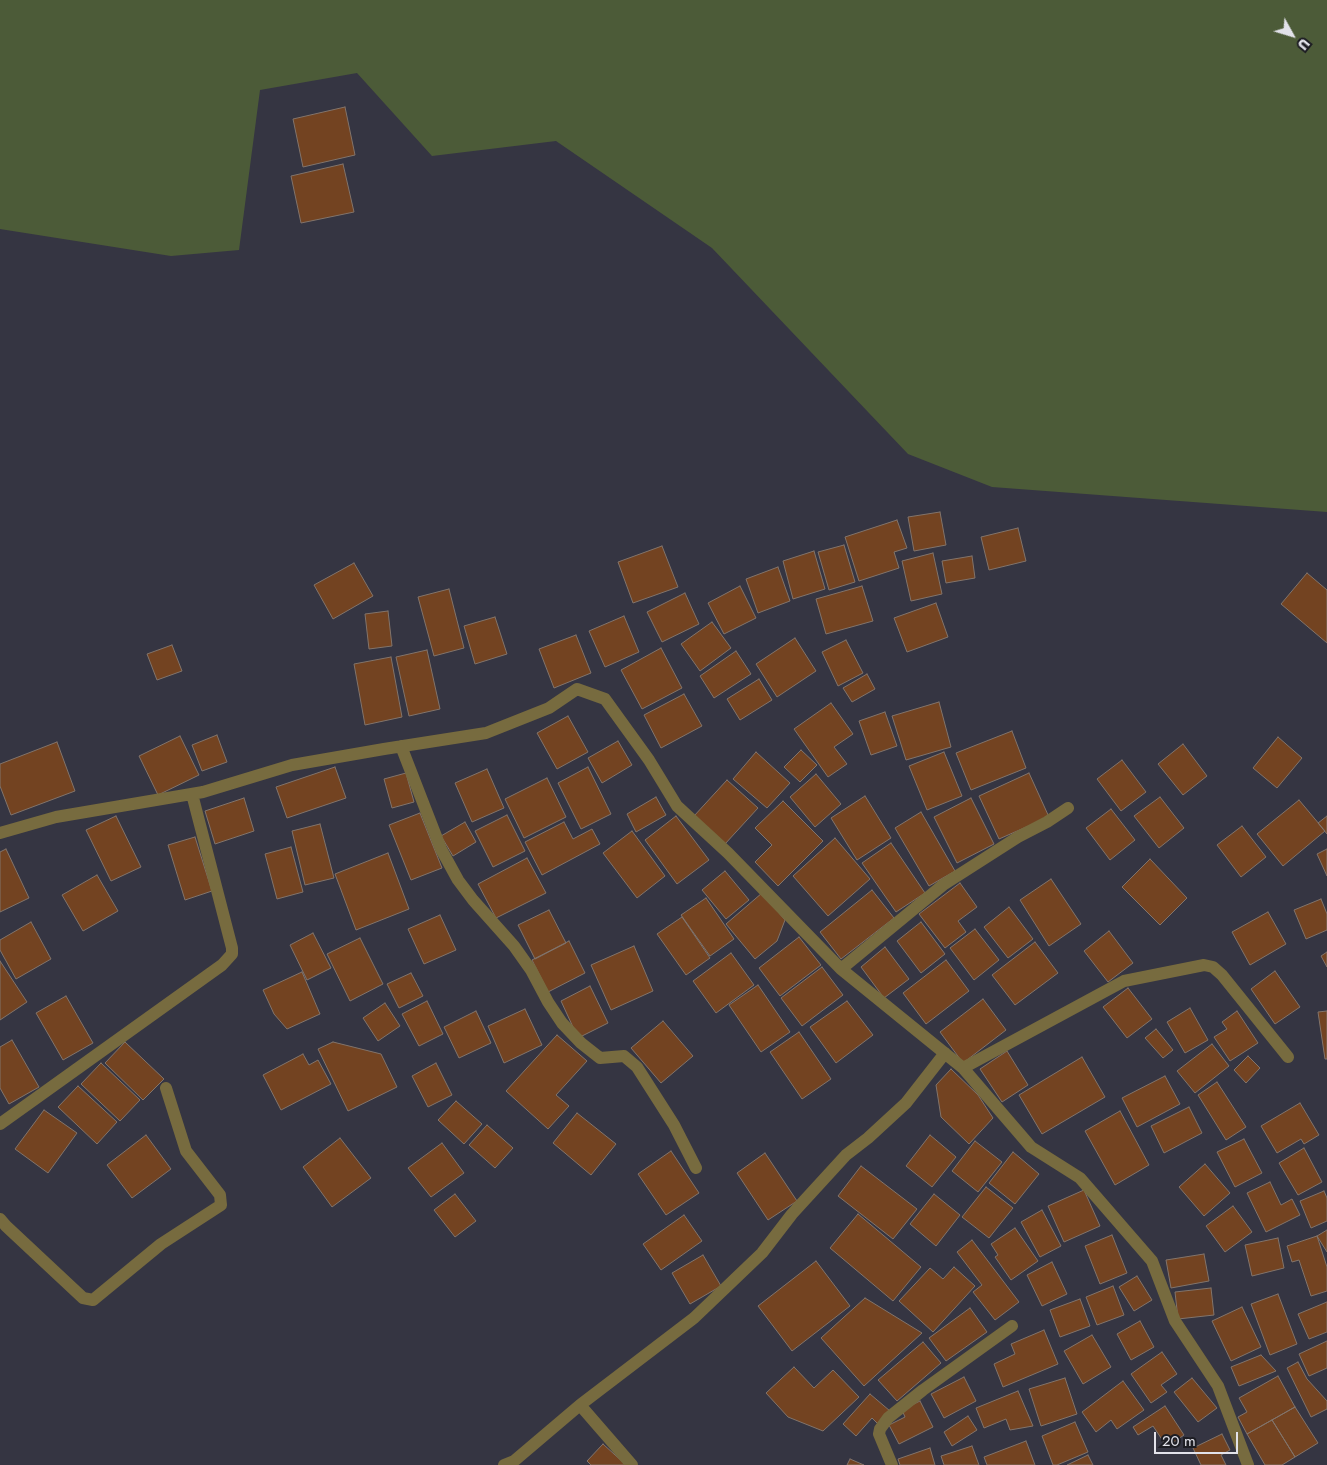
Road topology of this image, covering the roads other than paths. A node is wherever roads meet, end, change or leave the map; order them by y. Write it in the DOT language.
graph roads {
  1 [pos="401,746"];
  2 [pos="192,794"];
  3 [pos="1068,808"];
  4 [pos="0,833"];
  5 [pos="841,969"];
  6 [pos="945,1053"];
  7 [pos="1288,1057"];
  8 [pos="962,1068"];
  9 [pos="166,1088"];
  10 [pos="0,1124"];
  11 [pos="696,1168"];
  12 [pos="0,1219"];
  13 [pos="1012,1326"];
  14 [pos="580,1405"];
  15 [pos="504,1465"];
  16 [pos="632,1465"];
  17 [pos="892,1465"];
  18 [pos="1248,1465"];
  1 -- 2 [label="street"];
  1 -- 5 [label="street"];
  1 -- 11 [label="street"];
  2 -- 4 [label="street"];
  2 -- 10 [label="street"];
  3 -- 5 [label="street"];
  5 -- 6 [label="street"];
  6 -- 8 [label="street"];
  6 -- 14 [label="street"];
  7 -- 8 [label="street"];
  8 -- 18 [label="street"];
  9 -- 12 [label="street"];
  13 -- 17 [label="street"];
  14 -- 15 [label="street"];
  14 -- 16 [label="street"];
}
